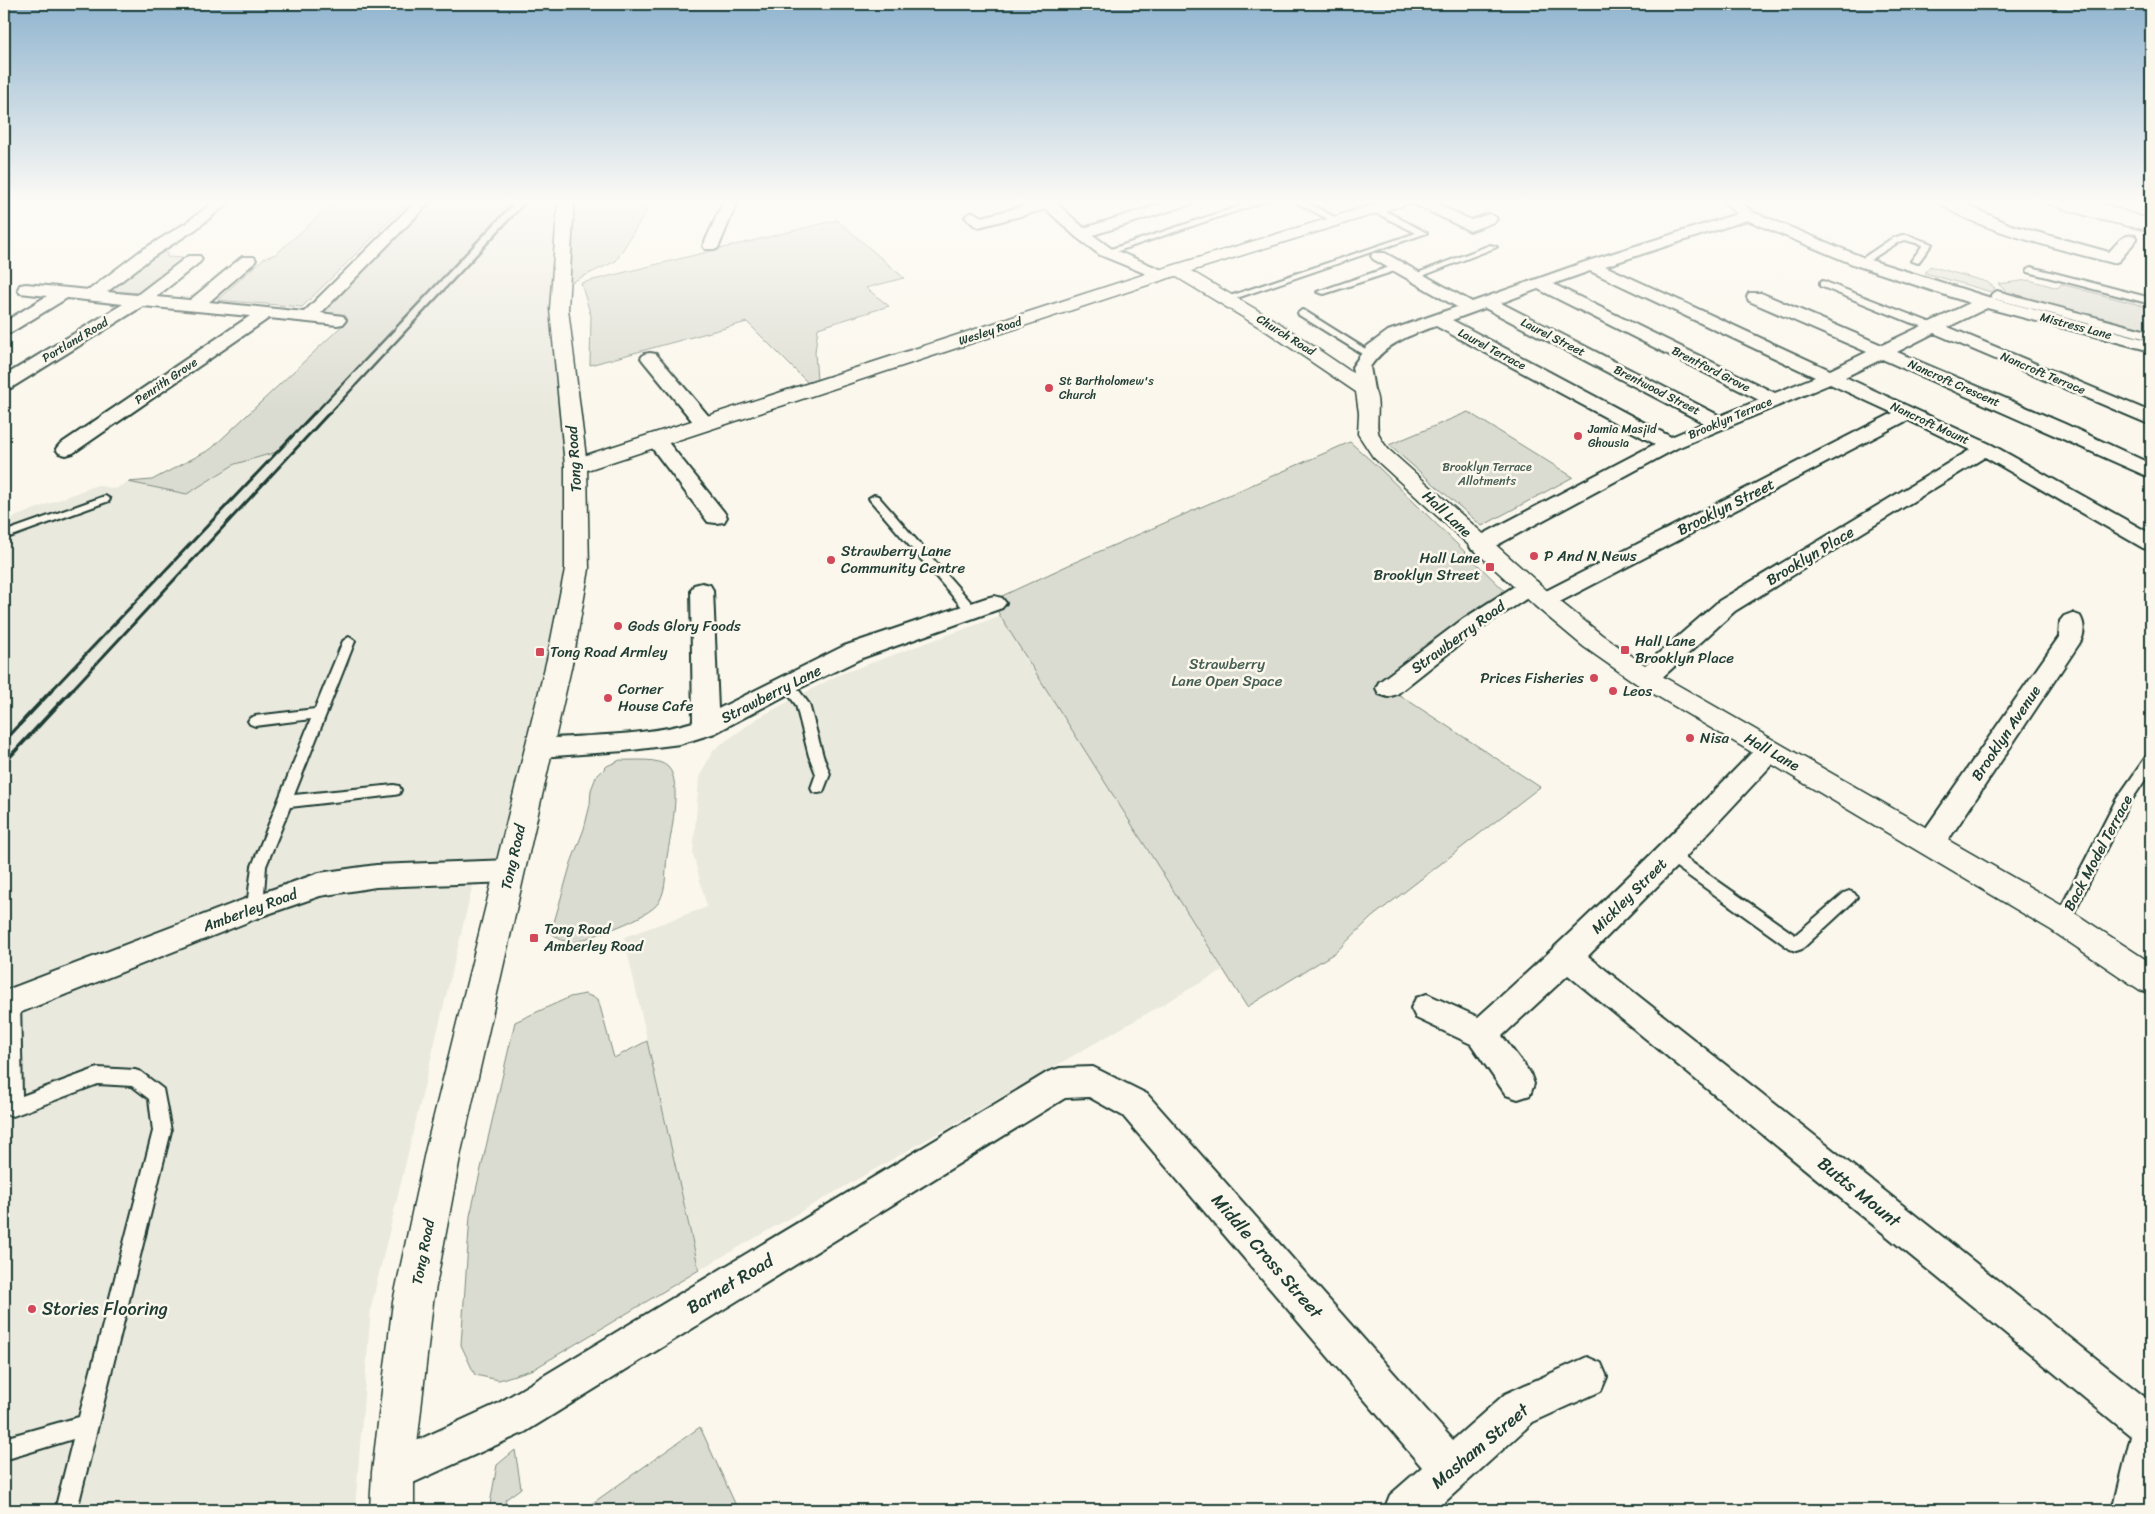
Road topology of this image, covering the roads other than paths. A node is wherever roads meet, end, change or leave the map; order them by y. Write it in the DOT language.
graph roads {
  1 [pos="125,271"];
  2 [pos="179,271"];
  3 [pos="235,271"];
  4 [pos="354,271"];
  5 [pos="561,271"];
  6 [pos="1162,271"];
  7 [pos="1177,271"];
  8 [pos="1310,271"];
  9 [pos="1387,271"];
  10 [pos="1404,271"];
  11 [pos="1429,271"];
  12 [pos="1574,271"];
  13 [pos="1603,271"];
  14 [pos="1891,271"];
  15 [pos="2034,271"];
  16 [pos="1169,273"];
  17 [pos="1414,276"];
  18 [pos="1538,283"];
  19 [pos="1823,284"];
  20 [pos="26,289"];
  21 [pos="1321,292"];
  22 [pos="64,293"];
  23 [pos="92,296"];
  24 [pos="1755,297"];
  25 [pos="1228,298"];
  26 [pos="1991,299"];
  27 [pos="141,300"];
  28 [pos="2151,301"];
  29 [pos="1478,305"];
  30 [pos="194,306"];
  31 [pos="266,313"];
  32 [pos="1302,313"];
  33 [pos="308,317"];
  34 [pos="337,320"];
  35 [pos="1438,320"];
  36 [pos="1934,327"];
  37 [pos="4,329"];
  38 [pos="2151,336"];
  39 [pos="2151,346"];
  40 [pos="1884,352"];
  41 [pos="1370,355"];
  42 [pos="650,358"];
  43 [pos="1594,358"];
  44 [pos="1830,377"];
  45 [pos="4,384"];
  46 [pos="1365,390"];
  47 [pos="1773,400"];
  48 [pos="1908,413"];
  49 [pos="2151,420"];
  50 [pos="1719,423"];
  51 [pos="705,424"];
  52 [pos="656,440"];
  53 [pos="1670,444"];
  54 [pos="66,449"];
  55 [pos="1985,449"];
  56 [pos="576,466"];
  57 [pos="2151,472"];
  58 [pos="874,498"];
  59 [pos="105,499"];
  60 [pos="716,517"];
  61 [pos="4,536"];
  62 [pos="2151,543"];
  63 [pos="1480,545"];
  64 [pos="702,590"];
  65 [pos="1536,594"];
  66 [pos="983,607"];
  67 [pos="2072,620"];
  68 [pos="349,641"];
  69 [pos="1646,678"];
  70 [pos="787,684"];
  71 [pos="1388,688"];
  72 [pos="320,713"];
  73 [pos="256,721"];
  74 [pos="706,727"];
  75 [pos="540,748"];
  76 [pos="1769,751"];
  77 [pos="2151,761"];
  78 [pos="818,788"];
  79 [pos="394,790"];
  80 [pos="284,802"];
  81 [pos="1931,842"];
  82 [pos="1670,856"];
  83 [pos="510,870"];
  84 [pos="1849,897"];
  85 [pos="255,907"];
  86 [pos="2062,921"];
  87 [pos="1567,957"];
  88 [pos="2151,980"];
  89 [pos="8,1004"];
  90 [pos="1427,1008"];
  91 [pos="1482,1034"];
  92 [pos="1060,1083"];
  93 [pos="1518,1084"];
  94 [pos="8,1110"];
  95 [pos="1587,1377"];
  96 [pos="87,1425"];
  97 [pos="2151,1427"];
  98 [pos="2151,1437"];
  99 [pos="4,1449"];
  100 [pos="1451,1469"];
  101 [pos="393,1472"];
  102 [pos="66,1510"];
  103 [pos="392,1510"];
  104 [pos="1405,1510"];
  105 [pos="2134,1510"];
  1 -- 23 [label="street"];
  2 -- 27 [label="street, Portland Road"];
  3 -- 30 [label="street"];
  4 -- 33 [label="street"];
  5 -- 56 [label="street, Tong Road"];
  6 -- 16 [label="street, Church Road"];
  7 -- 16 [label="street, Wesley Road"];
  8 -- 25 [label="lane"];
  9 -- 21 [label="lane"];
  10 -- 17 [label="street, Laurel Street"];
  11 -- 17 [label="lane"];
  12 -- 18 [label="street"];
  13 -- 44 [label="street, Nancroft Mount"];
  14 -- 26 [label="street, Mistress Lane"];
  15 -- 28 [label="lane"];
  16 -- 25 [label="street, Church Road"];
  16 -- 51 [label="street, Wesley Road"];
  17 -- 29 [label="street, Laurel Street"];
  18 -- 29 [label="street"];
  18 -- 47 [label="street, Brentford Grove"];
  19 -- 36 [label="lane"];
  20 -- 22 [label="street"];
  22 -- 23 [label="street"];
  22 -- 37 [label="street"];
  23 -- 27 [label="street"];
  24 -- 40 [label="street, Nancroft Crescent"];
  25 -- 46 [label="street, Church Road"];
  26 -- 36 [label="street, Brooklyn Terrace"];
  26 -- 38 [label="street"];
  26 -- 39 [label="street, Mistress Lane"];
  27 -- 30 [label="street"];
  27 -- 45 [label="street, Portland Road"];
  29 -- 35 [label="street"];
  29 -- 43 [label="street, Laurel Street"];
  30 -- 31 [label="street"];
  31 -- 33 [label="street"];
  31 -- 54 [label="street, Penrith Grove"];
  32 -- 41 [label="lane"];
  33 -- 34 [label="street"];
  35 -- 41 [label="street"];
  35 -- 53 [label="street, Laurel Terrace"];
  36 -- 40 [label="street, Brooklyn Terrace"];
  36 -- 49 [label="street, Nancroft Terrace"];
  40 -- 44 [label="street, Brooklyn Terrace"];
  40 -- 57 [label="street, Nancroft Crescent"];
  41 -- 46 [label="street"];
  42 -- 51 [label="street"];
  43 -- 50 [label="street, Brentwood Street"];
  44 -- 47 [label="street, Brooklyn Terrace"];
  44 -- 48 [label="street, Nancroft Mount"];
  46 -- 63 [label="street, Hall Lane"];
  47 -- 50 [label="street, Brooklyn Terrace"];
  48 -- 55 [label="street, Nancroft Mount"];
  48 -- 65 [label="street, Brooklyn Street"];
  50 -- 53 [label="street, Brooklyn Terrace"];
  51 -- 52 [label="street, Wesley Road"];
  52 -- 56 [label="street, Wesley Road"];
  52 -- 60 [label="street"];
  53 -- 63 [label="street, Brooklyn Terrace"];
  55 -- 62 [label="street, Nancroft Mount"];
  55 -- 69 [label="street, Brooklyn Place"];
  56 -- 75 [label="street, Tong Road"];
  58 -- 66 [label="lane"];
  59 -- 61 [label="lane"];
  63 -- 65 [label="street, Hall Lane"];
  64 -- 74 [label="street"];
  65 -- 69 [label="street, Hall Lane"];
  65 -- 71 [label="street, Strawberry Road"];
  66 -- 70 [label="street, Strawberry Lane"];
  67 -- 81 [label="street, Brooklyn Avenue"];
  68 -- 72 [label="lane"];
  69 -- 76 [label="street, Hall Lane"];
  70 -- 74 [label="street, Strawberry Lane"];
  70 -- 78 [label="lane"];
  72 -- 73 [label="lane"];
  72 -- 80 [label="lane"];
  74 -- 75 [label="street, Strawberry Lane"];
  75 -- 83 [label="street, Tong Road"];
  76 -- 81 [label="street, Hall Lane"];
  76 -- 82 [label="street, Mickley Street"];
  77 -- 86 [label="lane, Back Model Terrace"];
  79 -- 80 [label="lane"];
  80 -- 85 [label="lane"];
  81 -- 86 [label="street, Hall Lane"];
  82 -- 84 [label="lane"];
  82 -- 87 [label="street, Mickley Street"];
  83 -- 85 [label="street, Amberley Road"];
  83 -- 101 [label="street, Tong Road"];
  85 -- 89 [label="street, Amberley Road"];
  86 -- 88 [label="street, Hall Lane"];
  87 -- 91 [label="street, Mickley Street"];
  87 -- 97 [label="street, Butts Mount"];
  89 -- 94 [label="lane"];
  90 -- 91 [label="street"];
  91 -- 93 [label="street"];
  92 -- 100 [label="street, Middle Cross Street"];
  92 -- 101 [label="street, Barnet Road"];
  94 -- 96 [label="lane"];
  95 -- 100 [label="street, Masham Street"];
  96 -- 99 [label="lane"];
  96 -- 102 [label="lane"];
  98 -- 105 [label="street"];
  100 -- 104 [label="street, Masham Street"];
  101 -- 103 [label="street, Tong Road"];
}
